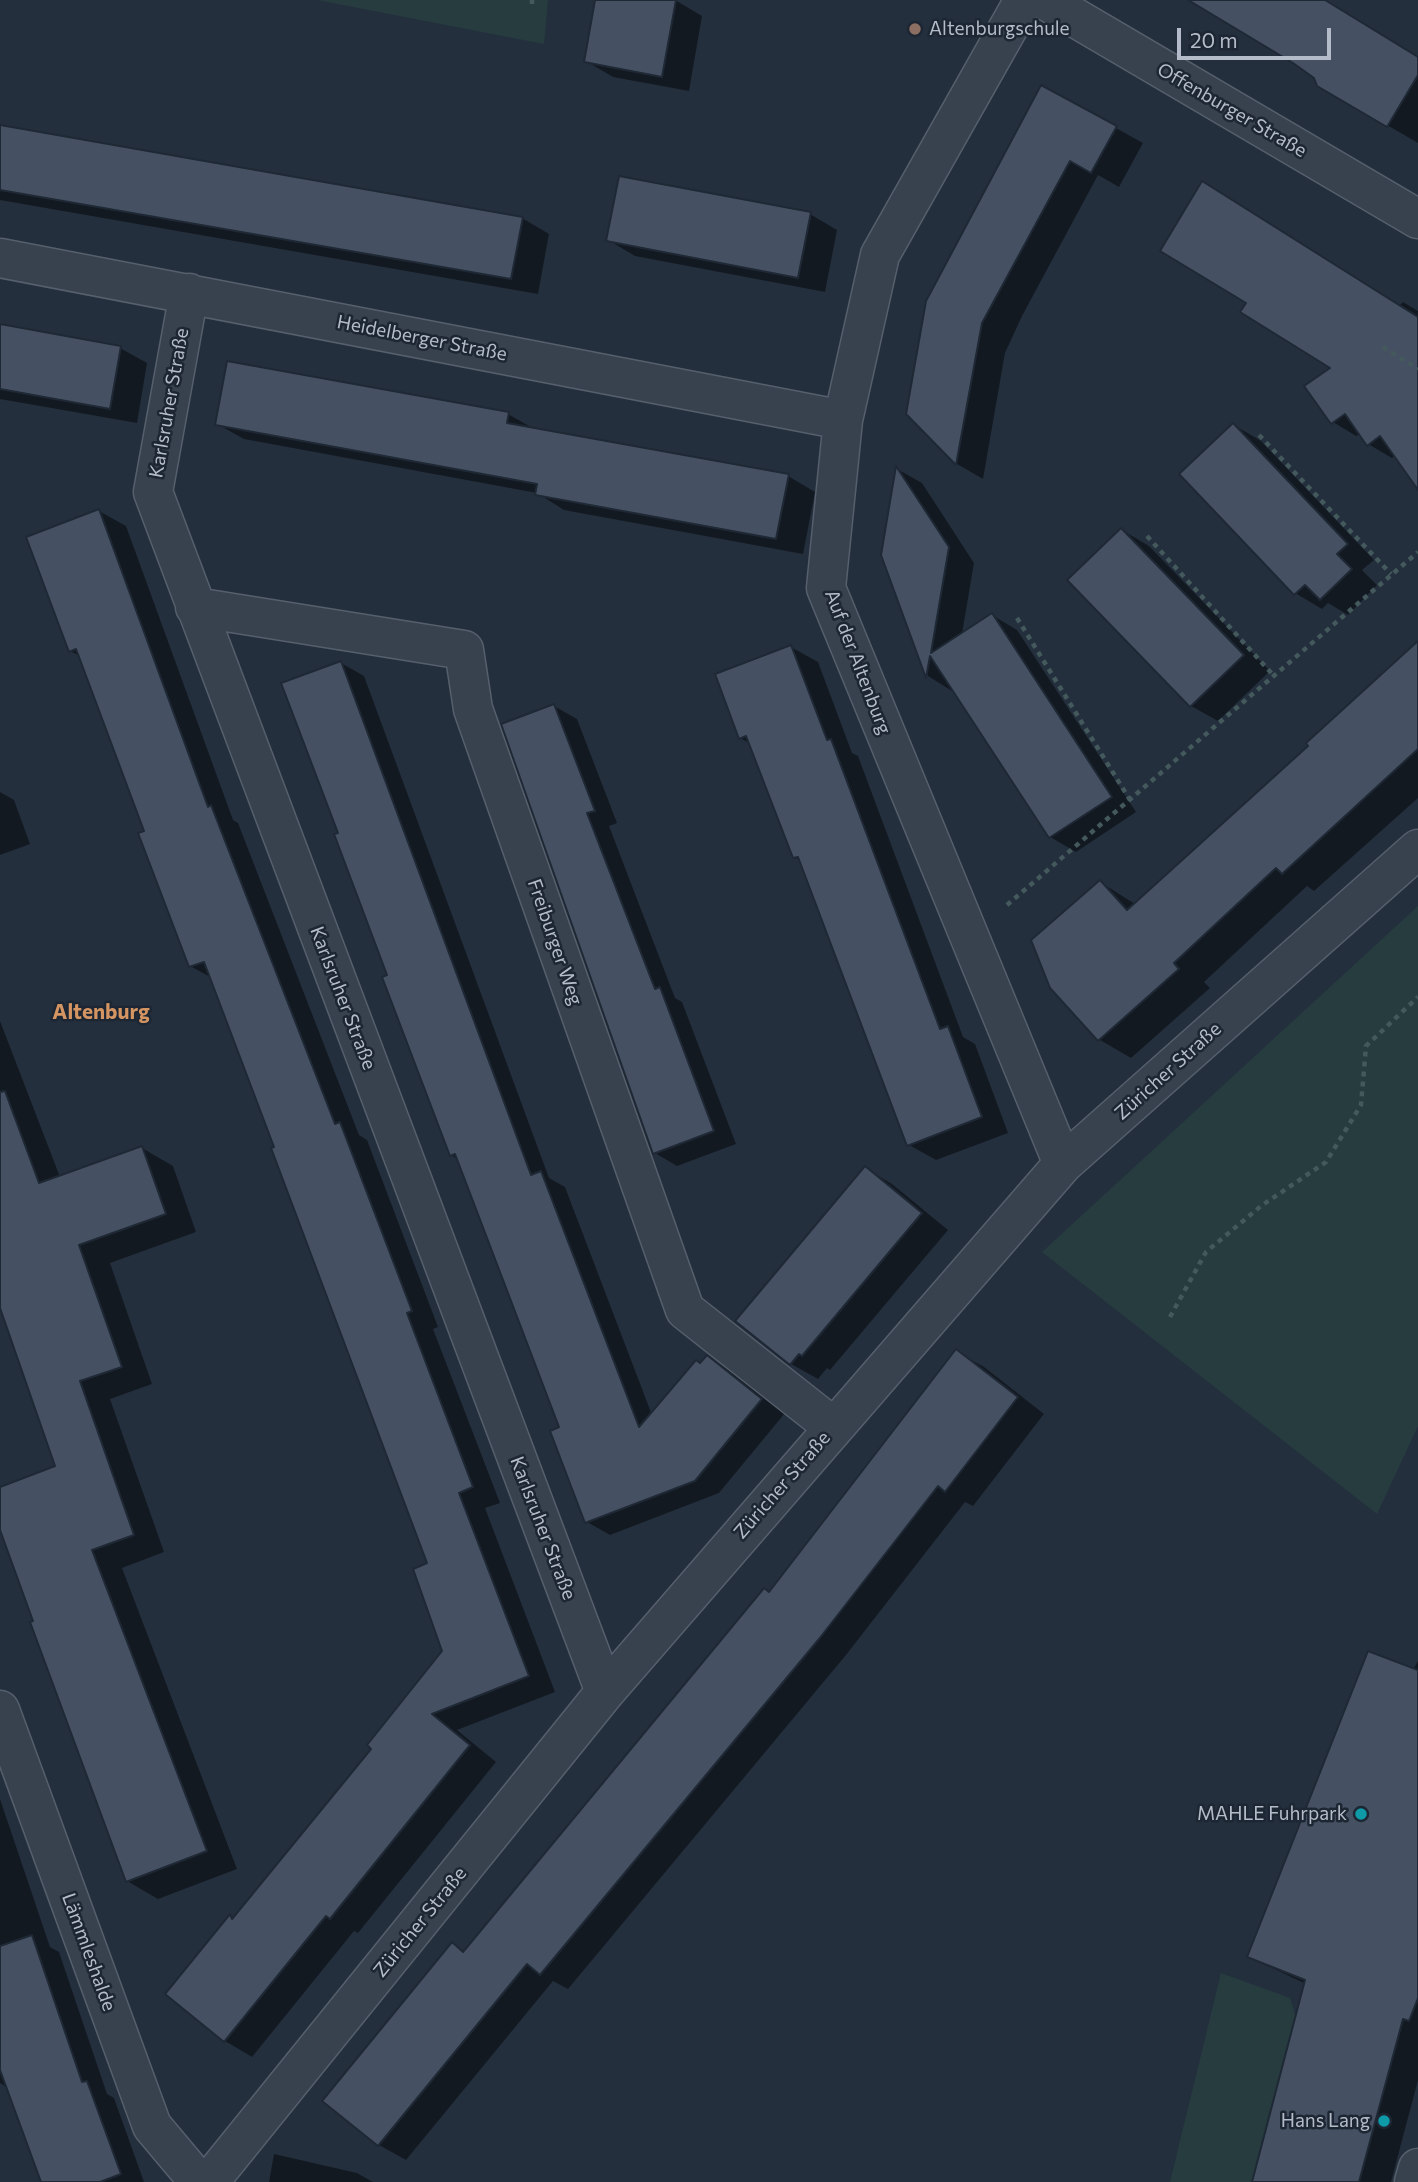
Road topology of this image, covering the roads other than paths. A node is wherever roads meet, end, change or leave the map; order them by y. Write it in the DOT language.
graph roads {
  1 [pos="1024,0"];
  2 [pos="1045,0"];
  3 [pos="1418,219"];
  4 [pos="0,258"];
  5 [pos="189,293"];
  6 [pos="843,420"];
  7 [pos="195,607"];
  8 [pos="1418,849"];
  9 [pos="1063,1164"];
  10 [pos="832,1426"];
  11 [pos="605,1692"];
  12 [pos="0,1710"];
  13 [pos="1418,2168"];
  14 [pos="198,2182"];
  15 [pos="209,2182"];
  16 [pos="1415,2182"];
  1 -- 6 [label="street, Auf der Altenburg"];
  2 -- 3 [label="street, Offenburger Straße"];
  4 -- 5 [label="street, Heidelberger Straße"];
  5 -- 6 [label="street, Heidelberger Straße"];
  5 -- 7 [label="street, Karlsruher Straße"];
  6 -- 9 [label="street, Auf der Altenburg"];
  7 -- 10 [label="street, Freiburger Weg"];
  7 -- 11 [label="street, Karlsruher Straße"];
  8 -- 9 [label="street, Züricher Straße"];
  9 -- 10 [label="street, Züricher Straße"];
  10 -- 11 [label="street, Züricher Straße"];
  11 -- 15 [label="street, Züricher Straße"];
  12 -- 14 [label="street, Lämmleshalde"];
  13 -- 16 [label="street"];
}
